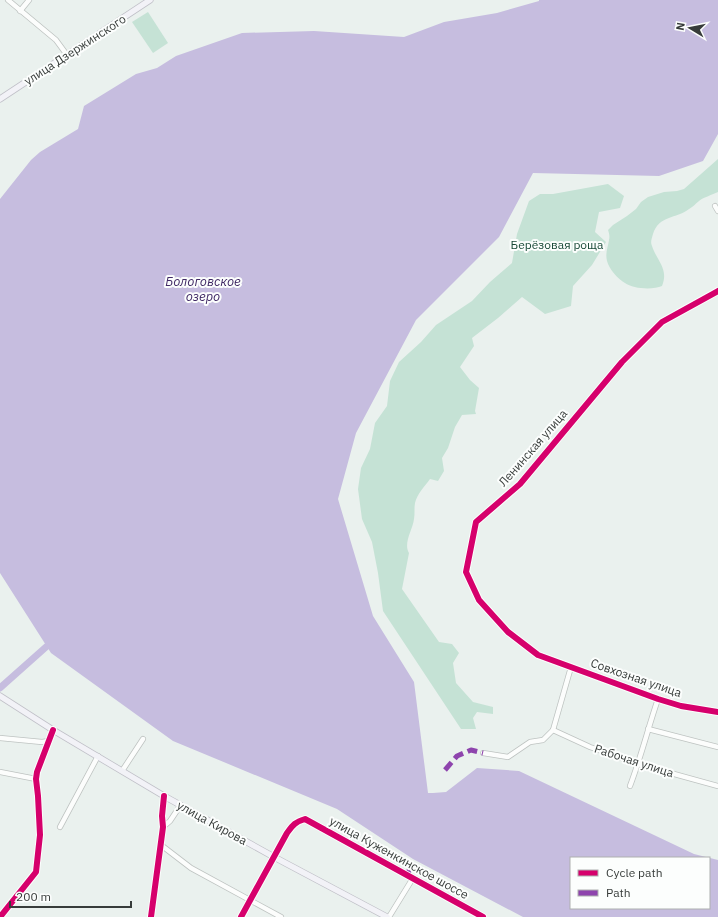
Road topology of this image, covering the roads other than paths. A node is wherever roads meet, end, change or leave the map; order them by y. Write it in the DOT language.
graph roads {
  1 [pos="8,0"];
  2 [pos="29,0"];
  3 [pos="150,0"];
  4 [pos="20,11"];
  5 [pos="67,55"];
  6 [pos="0,99"];
  7 [pos="715,206"];
  8 [pos="718,212"];
  9 [pos="718,291"];
  10 [pos="571,667"];
  11 [pos="0,696"];
  12 [pos="658,699"];
  13 [pos="718,712"];
  14 [pos="648,729"];
  15 [pos="53,730"];
  16 [pos="553,730"];
  17 [pos="0,738"];
  18 [pos="143,739"];
  19 [pos="49,741"];
  20 [pos="718,747"];
  21 [pos="483,753"];
  22 [pos="98,756"];
  23 [pos="638,764"];
  24 [pos="122,771"];
  25 [pos="0,772"];
  26 [pos="36,779"];
  27 [pos="630,786"];
  28 [pos="718,786"];
  29 [pos="164,796"];
  30 [pos="180,806"];
  31 [pos="60,827"];
  32 [pos="163,827"];
  33 [pos="161,845"];
  34 [pos="274,857"];
  35 [pos="413,878"];
  36 [pos="250,900"];
  37 [pos="0,917"];
  38 [pos="151,917"];
  39 [pos="241,917"];
  40 [pos="281,917"];
  41 [pos="388,917"];
  42 [pos="483,917"];
  1 -- 4 [label="street"];
  2 -- 4 [label="street"];
  3 -- 5 [label="main road, улица Дзержинского"];
  4 -- 5 [label="street"];
  5 -- 6 [label="main road, улица Дзержинского"];
  7 -- 8 [label="street"];
  9 -- 10 [label="street, Ленинская улица"];
  10 -- 12 [label="street, Совхозная улица"];
  10 -- 16 [label="street"];
  11 -- 15 [label="main road, улица Кирова"];
  12 -- 13 [label="street, Совхозная улица"];
  12 -- 14 [label="street"];
  14 -- 20 [label="street"];
  14 -- 23 [label="street"];
  15 -- 19 [label="street"];
  15 -- 22 [label="main road, улица Кирова"];
  16 -- 21 [label="street"];
  16 -- 23 [label="street, Рабочая улица"];
  17 -- 19 [label="street"];
  18 -- 24 [label="street"];
  19 -- 26 [label="street"];
  22 -- 24 [label="main road, улица Кирова"];
  22 -- 31 [label="street"];
  23 -- 27 [label="street"];
  23 -- 28 [label="street, Рабочая улица"];
  24 -- 29 [label="main road, улица Кирова"];
  25 -- 26 [label="street"];
  26 -- 37 [label="street"];
  29 -- 30 [label="main road, улица Кирова"];
  29 -- 32 [label="street"];
  30 -- 32 [label="street"];
  30 -- 34 [label="main road, улица Кирова"];
  32 -- 33 [label="street"];
  33 -- 36 [label="street"];
  33 -- 38 [label="street"];
  34 -- 35 [label="street, улица Куженкинское шоссе"];
  34 -- 36 [label="street"];
  34 -- 41 [label="main road, улица Кирова"];
  35 -- 41 [label="street"];
  35 -- 42 [label="street, улица Куженкинское шоссе"];
  36 -- 39 [label="street"];
  36 -- 40 [label="street"];
}
